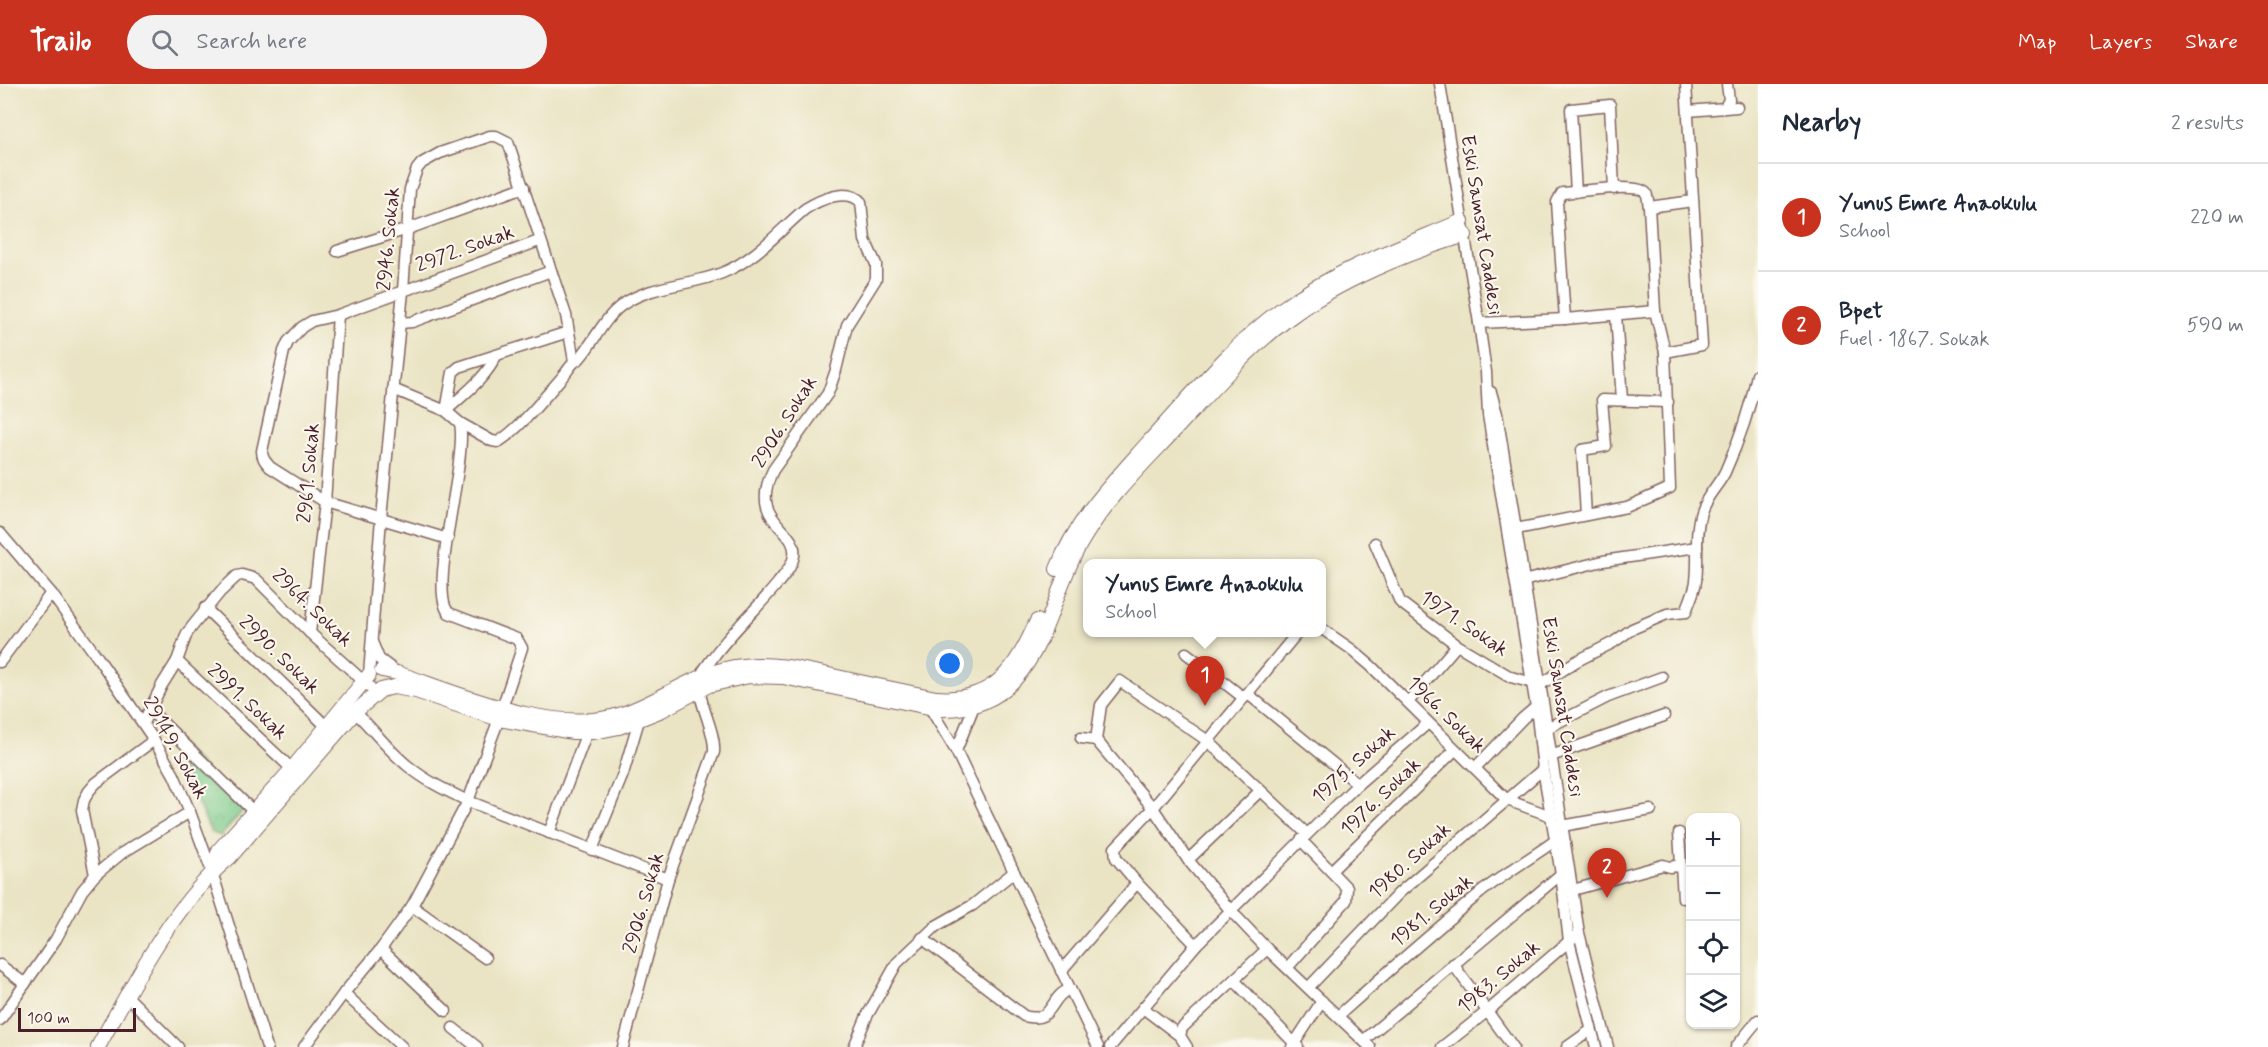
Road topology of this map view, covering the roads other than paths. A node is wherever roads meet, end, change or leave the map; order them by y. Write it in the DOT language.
graph roads {
  1 [pos="1440,84"];
  2 [pos="1686,84"];
  3 [pos="1727,84"];
  4 [pos="1725,107"];
  5 [pos="1737,107"];
  6 [pos="1688,111"];
  7 [pos="524,187"];
  8 [pos="1614,189"];
  9 [pos="1576,192"];
  10 [pos="1693,201"];
  11 [pos="1649,207"];
  12 [pos="1462,221"];
  13 [pos="408,229"];
  14 [pos="1465,235"];
  15 [pos="539,241"];
  16 [pos="337,251"];
  17 [pos="551,271"];
  18 [pos="404,291"];
  19 [pos="1655,311"];
  20 [pos="338,315"];
  21 [pos="1616,315"];
  22 [pos="1565,319"];
  23 [pos="400,323"];
  24 [pos="1479,323"];
  25 [pos="568,332"];
  26 [pos="1665,352"];
  27 [pos="496,356"];
  28 [pos="574,361"];
  29 [pos="1486,372"];
  30 [pos="1757,375"];
  31 [pos="393,389"];
  32 [pos="1622,400"];
  33 [pos="1668,402"];
  34 [pos="446,411"];
  35 [pos="460,423"];
  36 [pos="325,502"];
  37 [pos="1586,515"];
  38 [pos="381,519"];
  39 [pos="1516,529"];
  40 [pos="0,533"];
  41 [pos="448,539"];
  42 [pos="1375,543"];
  43 [pos="1697,548"];
  44 [pos="1523,580"];
  45 [pos="51,593"];
  46 [pos="205,608"];
  47 [pos="1326,632"];
  48 [pos="310,633"];
  49 [pos="1295,637"];
  50 [pos="372,642"];
  51 [pos="1457,645"];
  52 [pos="1186,653"];
  53 [pos="177,661"];
  54 [pos="0,662"];
  55 [pos="1662,676"];
  56 [pos="374,677"];
  57 [pos="700,683"];
  58 [pos="1536,684"];
  59 [pos="1246,696"];
  60 [pos="927,702"];
  61 [pos="1408,702"];
  62 [pos="974,706"];
  63 [pos="1536,707"];
  64 [pos="150,710"];
  65 [pos="356,711"];
  66 [pos="501,714"];
  67 [pos="1664,716"];
  68 [pos="639,720"];
  69 [pos="143,723"];
  70 [pos="1427,724"];
  71 [pos="327,727"];
  72 [pos="1547,728"];
  73 [pos="587,732"];
  74 [pos="1081,738"];
  75 [pos="154,740"];
  76 [pos="1096,740"];
  77 [pos="1208,741"];
  78 [pos="1455,750"];
  79 [pos="956,751"];
  80 [pos="1551,756"];
  81 [pos="1475,768"];
  82 [pos="292,769"];
  83 [pos="1543,769"];
  84 [pos="1358,784"];
  85 [pos="1260,791"];
  86 [pos="1507,800"];
  87 [pos="468,801"];
  88 [pos="1153,808"];
  89 [pos="1651,810"];
  90 [pos="190,812"];
  91 [pos="254,812"];
  92 [pos="1551,816"];
  93 [pos="1562,826"];
  94 [pos="549,833"];
  95 [pos="1679,833"];
  96 [pos="1304,837"];
  97 [pos="1556,840"];
  98 [pos="592,850"];
  99 [pos="1188,860"];
  100 [pos="1680,866"];
  101 [pos="1331,871"];
  102 [pos="212,872"];
  103 [pos="1014,872"];
  104 [pos="1562,874"];
  105 [pos="95,875"];
  106 [pos="668,879"];
  107 [pos="1137,883"];
  108 [pos="1573,890"];
  109 [pos="1683,898"];
  110 [pos="412,906"];
  111 [pos="1231,910"];
  112 [pos="1579,933"];
  113 [pos="922,938"];
  114 [pos="1569,941"];
  115 [pos="1196,945"];
  116 [pos="1267,949"];
  117 [pos="381,950"];
  118 [pos="485,958"];
  119 [pos="1453,964"];
  120 [pos="0,965"];
  121 [pos="1288,967"];
  122 [pos="1061,972"];
  123 [pos="1234,980"];
  124 [pos="25,984"];
  125 [pos="1309,987"];
  126 [pos="1070,989"];
  127 [pos="344,993"];
  128 [pos="127,996"];
  129 [pos="1322,1001"];
  130 [pos="1143,1008"];
  131 [pos="1488,1010"];
  132 [pos="446,1011"];
  133 [pos="1338,1016"];
  134 [pos="0,1020"];
  135 [pos="1758,1020"];
  136 [pos="453,1028"];
  137 [pos="1591,1030"];
  138 [pos="1180,1036"];
  139 [pos="1367,1043"];
  140 [pos="308,1046"];
  141 [pos="471,1046"];
  142 [pos="1295,1046"];
  143 [pos="98,1047"];
  144 [pos="178,1047"];
  145 [pos="267,1047"];
  146 [pos="402,1047"];
  147 [pos="623,1047"];
  148 [pos="854,1047"];
  149 [pos="1098,1047"];
  150 [pos="1110,1047"];
  151 [pos="1187,1047"];
  152 [pos="1442,1047"];
  153 [pos="1513,1047"];
  154 [pos="1567,1047"];
  155 [pos="1596,1047"];
  156 [pos="1608,1047"];
  157 [pos="1736,1047"];
  1 -- 12 [label="street, Eski Samsat Caddesi"];
  2 -- 6 [label="street"];
  3 -- 4 [label="street"];
  4 -- 5 [label="street"];
  4 -- 6 [label="street"];
  6 -- 10 [label="street"];
  7 -- 13 [label="street"];
  7 -- 13 [label="street, 2946. Sokak"];
  7 -- 15 [label="street, 2946. Sokak"];
  8 -- 9 [label="street"];
  8 -- 9 [label="street"];
  8 -- 11 [label="street"];
  9 -- 22 [label="street"];
  10 -- 11 [label="street"];
  10 -- 26 [label="street"];
  11 -- 19 [label="street"];
  12 -- 14 [label="street, Eski Samsat Caddesi"];
  12 -- 60 [label="main road"];
  13 -- 16 [label="street"];
  13 -- 18 [label="street, 2946. Sokak"];
  14 -- 24 [label="street, Eski Samsat Caddesi"];
  14 -- 62 [label="main road"];
  15 -- 17 [label="street, 2946. Sokak"];
  15 -- 18 [label="street, 2972. Sokak"];
  17 -- 23 [label="street"];
  17 -- 25 [label="street, 2946. Sokak"];
  18 -- 20 [label="street, 2972. Sokak"];
  18 -- 23 [label="street, 2946. Sokak"];
  19 -- 21 [label="street"];
  19 -- 26 [label="street"];
  20 -- 36 [label="street, 2961. Sokak"];
  20 -- 36 [label="street, 2972. Sokak"];
  21 -- 22 [label="street"];
  21 -- 32 [label="street"];
  22 -- 24 [label="street"];
  23 -- 31 [label="street, 2946. Sokak"];
  24 -- 29 [label="street, Eski Samsat Caddesi"];
  25 -- 27 [label="street"];
  25 -- 28 [label="street, 2946. Sokak"];
  26 -- 33 [label="street"];
  27 -- 34 [label="street"];
  27 -- 34 [label="street"];
  28 -- 35 [label="street, 2906. Sokak"];
  28 -- 57 [label="street, 2906. Sokak"];
  29 -- 39 [label="street, Eski Samsat Caddesi"];
  29 -- 58 [label="street, Eski Samsat Caddesi"];
  30 -- 43 [label="street"];
  31 -- 34 [label="street, 2906. Sokak"];
  31 -- 38 [label="street, 2946. Sokak"];
  32 -- 33 [label="street"];
  32 -- 37 [label="street"];
  33 -- 37 [label="street"];
  34 -- 35 [label="street, 2906. Sokak"];
  35 -- 41 [label="street"];
  36 -- 38 [label="street, 2972. Sokak"];
  36 -- 48 [label="street, 2961. Sokak"];
  37 -- 39 [label="street"];
  38 -- 41 [label="street, 2972. Sokak"];
  38 -- 50 [label="street, 2946. Sokak"];
  39 -- 44 [label="street, Eski Samsat Caddesi"];
  40 -- 45 [label="street, 29149. Sokak"];
  41 -- 66 [label="street"];
  42 -- 51 [label="street, 1971. Sokak"];
  43 -- 44 [label="street"];
  43 -- 58 [label="street"];
  44 -- 58 [label="street, Eski Samsat Caddesi"];
  45 -- 54 [label="street"];
  45 -- 69 [label="street, 29149. Sokak"];
  46 -- 48 [label="street, 2964. Sokak"];
  46 -- 53 [label="street, 2964. Sokak"];
  46 -- 71 [label="street, 2990. Sokak"];
  47 -- 61 [label="street, 1966. Sokak"];
  48 -- 56 [label="street, 2964. Sokak"];
  49 -- 59 [label="street"];
  50 -- 56 [label="street, 2946. Sokak"];
  50 -- 56 [label="street"];
  51 -- 58 [label="street, 1971. Sokak"];
  51 -- 61 [label="street"];
  52 -- 59 [label="street"];
  53 -- 64 [label="street, 2964. Sokak"];
  53 -- 82 [label="street, 2991. Sokak"];
  55 -- 72 [label="street"];
  56 -- 65 [label="main road"];
  56 -- 66 [label="main road"];
  56 -- 66 [label="main road"];
  56 -- 71 [label="main road"];
  57 -- 60 [label="main road"];
  57 -- 66 [label="main road"];
  57 -- 68 [label="main road"];
  57 -- 106 [label="street, 2906. Sokak"];
  58 -- 63 [label="street, Eski Samsat Caddesi"];
  58 -- 72 [label="street, Eski Samsat Caddesi"];
  59 -- 77 [label="street"];
  59 -- 84 [label="street"];
  60 -- 62 [label="main road"];
  60 -- 79 [label="street"];
  61 -- 70 [label="street, 1966. Sokak"];
  62 -- 79 [label="street"];
  63 -- 81 [label="street"];
  63 -- 83 [label="street, Eski Samsat Caddesi"];
  64 -- 69 [label="street, 2964. Sokak"];
  64 -- 91 [label="street"];
  65 -- 87 [label="street"];
  65 -- 102 [label="main road"];
  66 -- 73 [label="main road"];
  66 -- 87 [label="street"];
  67 -- 80 [label="street"];
  68 -- 73 [label="main road"];
  68 -- 98 [label="street"];
  69 -- 75 [label="street, 29149. Sokak"];
  70 -- 78 [label="street, 1966. Sokak"];
  70 -- 84 [label="street, 1975. Sokak"];
  71 -- 82 [label="main road"];
  72 -- 80 [label="street, Eski Samsat Caddesi"];
  73 -- 94 [label="street"];
  74 -- 76 [label="street"];
  75 -- 90 [label="street, 29149. Sokak"];
  75 -- 105 [label="street"];
  76 -- 77 [label="street"];
  76 -- 88 [label="street"];
  77 -- 85 [label="street"];
  77 -- 88 [label="street"];
  78 -- 81 [label="street, 1966. Sokak"];
  78 -- 101 [label="street, 1976. Sokak"];
  79 -- 103 [label="street"];
  80 -- 93 [label="street, Eski Samsat Caddesi"];
  81 -- 86 [label="street, 1966. Sokak"];
  82 -- 91 [label="main road"];
  83 -- 86 [label="street, 1980. Sokak"];
  83 -- 92 [label="street, Eski Samsat Caddesi"];
  84 -- 96 [label="street, 1975. Sokak"];
  85 -- 96 [label="street"];
  85 -- 99 [label="street"];
  86 -- 92 [label="street, 1966. Sokak"];
  86 -- 125 [label="street, 1980. Sokak"];
  87 -- 94 [label="street"];
  87 -- 110 [label="street"];
  88 -- 99 [label="street"];
  88 -- 107 [label="street"];
  89 -- 93 [label="street"];
  90 -- 102 [label="street, 29149. Sokak"];
  90 -- 105 [label="street"];
  91 -- 102 [label="main road"];
  92 -- 97 [label="street, Eski Samsat Caddesi"];
  93 -- 108 [label="street, Eski Samsat Caddesi"];
  94 -- 98 [label="street"];
  95 -- 100 [label="street"];
  96 -- 101 [label="street"];
  96 -- 111 [label="street, 1975. Sokak"];
  97 -- 104 [label="street, Eski Samsat Caddesi"];
  97 -- 133 [label="street, 1981. Sokak"];
  98 -- 106 [label="street"];
  99 -- 111 [label="street"];
  100 -- 108 [label="street"];
  100 -- 109 [label="street"];
  101 -- 121 [label="street"];
  102 -- 128 [label="main road"];
  102 -- 145 [label="street, 29149. Sokak"];
  103 -- 113 [label="street"];
  103 -- 122 [label="street"];
  104 -- 114 [label="street, Eski Samsat Caddesi"];
  104 -- 119 [label="street"];
  105 -- 124 [label="street"];
  106 -- 147 [label="street, 2906. Sokak"];
  107 -- 115 [label="street"];
  107 -- 122 [label="street"];
  108 -- 112 [label="street, Eski Samsat Caddesi"];
  110 -- 117 [label="street"];
  110 -- 118 [label="street"];
  111 -- 115 [label="street, 1975. Sokak"];
  111 -- 116 [label="street"];
  112 -- 114 [label="street, 1983. Sokak"];
  112 -- 156 [label="street, Eski Samsat Caddesi"];
  113 -- 126 [label="street"];
  113 -- 148 [label="street"];
  114 -- 131 [label="street, 1983. Sokak"];
  114 -- 137 [label="street, Eski Samsat Caddesi"];
  115 -- 130 [label="street, 1975. Sokak"];
  116 -- 121 [label="street"];
  116 -- 123 [label="street"];
  117 -- 127 [label="street"];
  117 -- 132 [label="street"];
  119 -- 131 [label="street"];
  119 -- 139 [label="street"];
  120 -- 124 [label="street"];
  121 -- 125 [label="street"];
  122 -- 126 [label="street"];
  123 -- 138 [label="street"];
  123 -- 142 [label="street"];
  124 -- 134 [label="street"];
  125 -- 129 [label="street"];
  126 -- 149 [label="street"];
  127 -- 140 [label="street"];
  127 -- 146 [label="street"];
  128 -- 143 [label="main road"];
  128 -- 144 [label="street"];
  129 -- 133 [label="street"];
  129 -- 142 [label="street"];
  130 -- 138 [label="street"];
  130 -- 150 [label="street, 1975. Sokak"];
  131 -- 152 [label="street, 1983. Sokak"];
  131 -- 153 [label="street"];
  133 -- 139 [label="street"];
  135 -- 157 [label="street"];
  136 -- 141 [label="street"];
  137 -- 154 [label="street"];
  137 -- 155 [label="street, Eski Samsat Caddesi"];
  138 -- 151 [label="street"];
}
